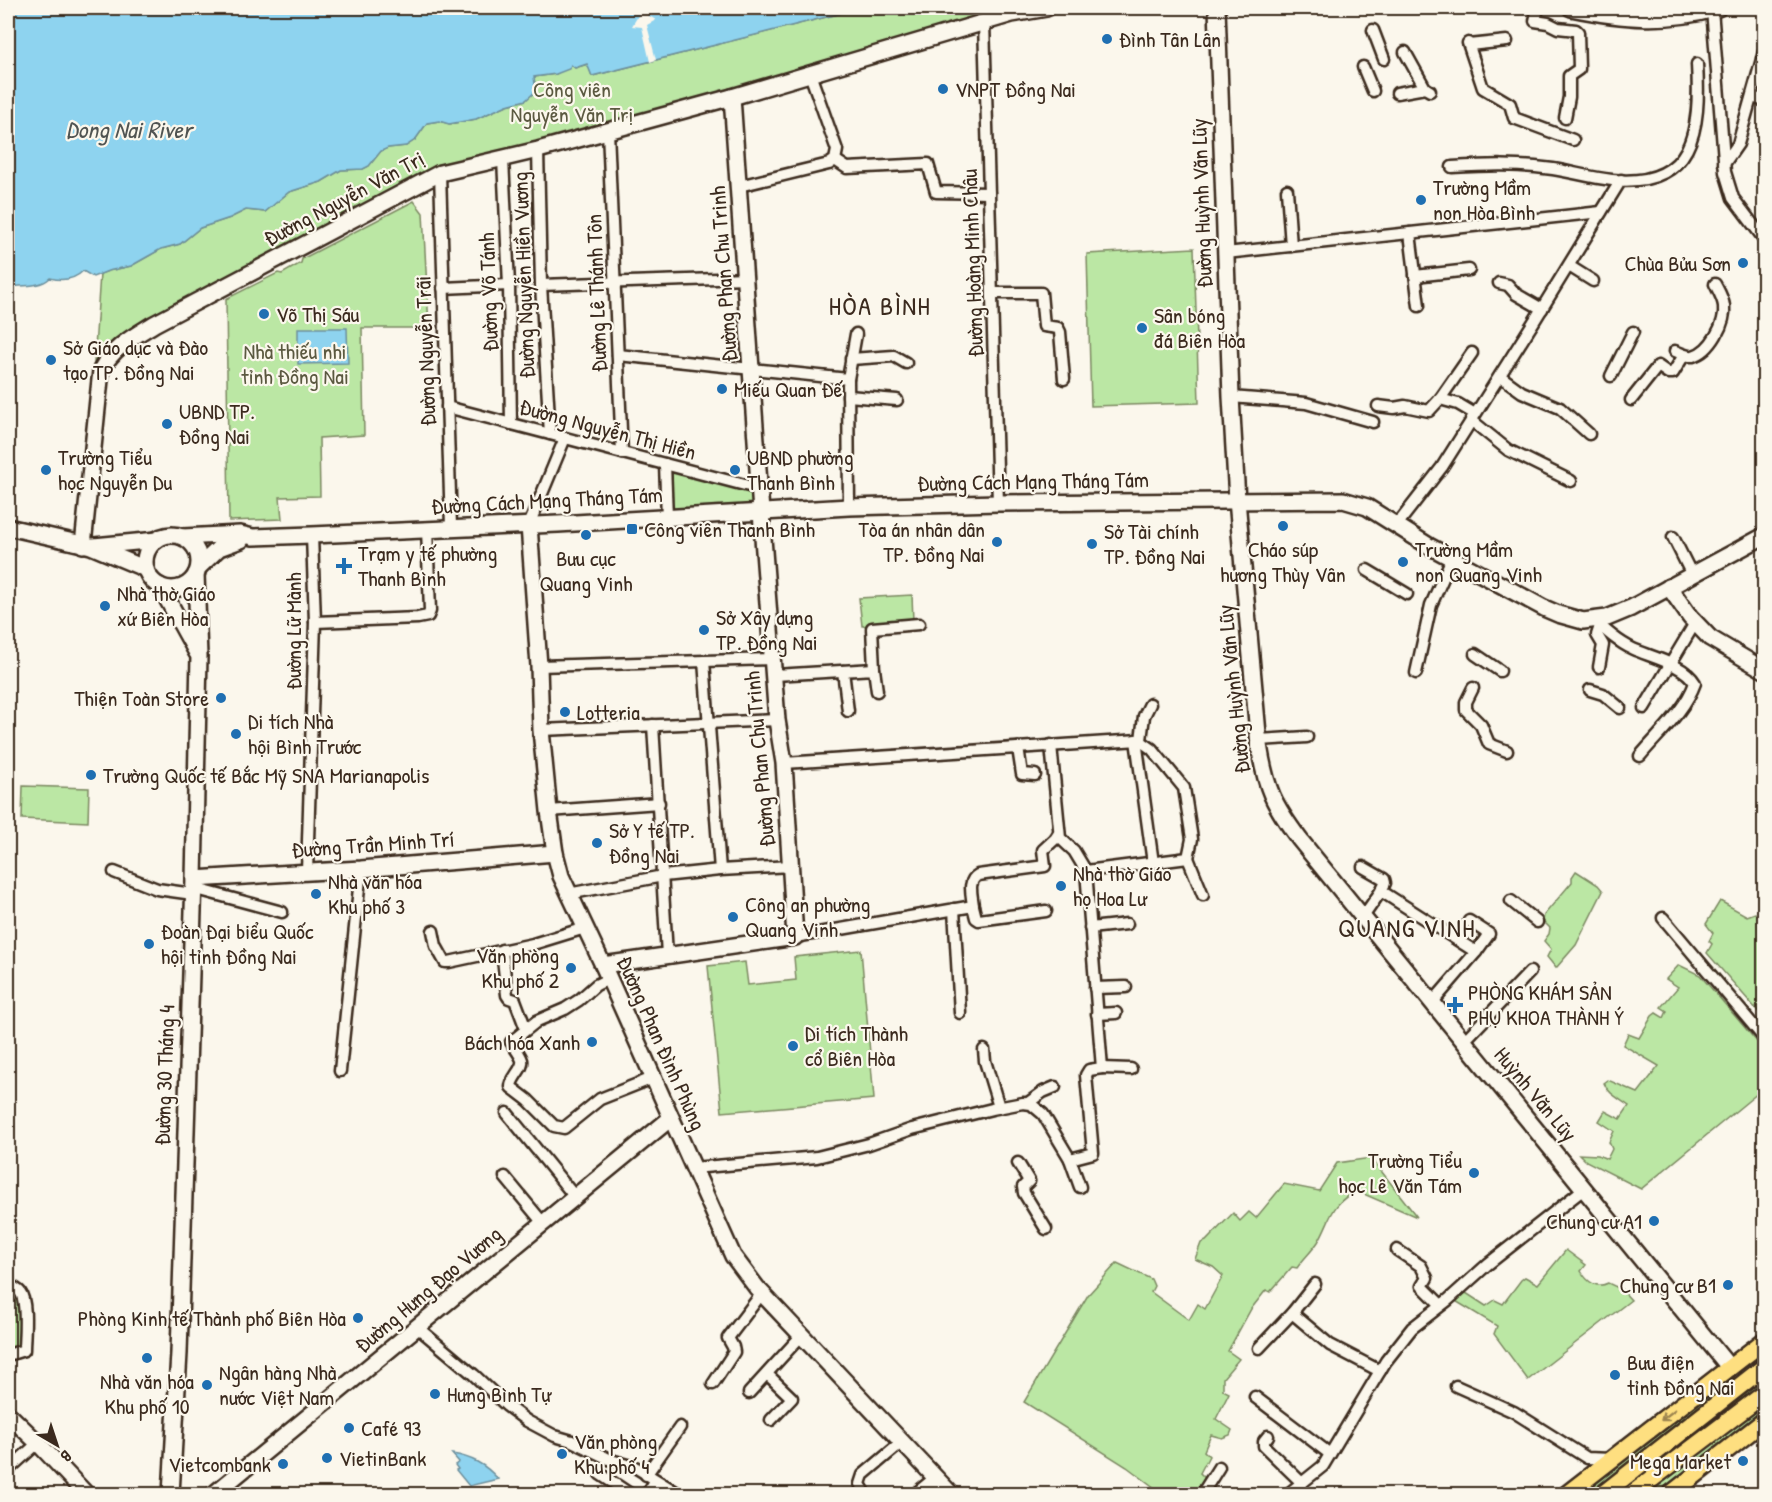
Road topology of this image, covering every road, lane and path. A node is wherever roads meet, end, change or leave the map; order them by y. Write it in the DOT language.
graph roads {
  1 [pos="1047,8"];
  2 [pos="1217,8"];
  3 [pos="1538,8"];
  4 [pos="1571,8"];
  5 [pos="1715,8"];
  6 [pos="984,22"];
  7 [pos="1373,30"];
  8 [pos="1507,40"];
  9 [pos="1405,52"];
  10 [pos="1764,52"];
  11 [pos="1384,59"];
  12 [pos="1697,64"];
  13 [pos="1363,67"];
  14 [pos="810,74"];
  15 [pos="1372,91"];
  16 [pos="1397,93"];
  17 [pos="732,97"];
  18 [pos="1753,97"];
  19 [pos="1764,101"];
  20 [pos="1565,118"];
  21 [pos="608,131"];
  22 [pos="1573,140"];
  23 [pos="538,150"];
  24 [pos="503,159"];
  25 [pos="835,160"];
  26 [pos="1724,164"];
  27 [pos="1452,167"];
  28 [pos="440,173"];
  29 [pos="1621,180"];
  30 [pos="739,186"];
  31 [pos="1287,190"];
  32 [pos="989,193"];
  33 [pos="1601,212"];
  34 [pos="1410,233"];
  35 [pos="1764,239"];
  36 [pos="1291,246"];
  37 [pos="1226,253"];
  38 [pos="1569,266"];
  39 [pos="1468,270"];
  40 [pos="1415,276"];
  41 [pos="746,278"];
  42 [pos="1593,281"];
  43 [pos="615,282"];
  44 [pos="1499,283"];
  45 [pos="1715,284"];
  46 [pos="509,285"];
  47 [pos="541,285"];
  48 [pos="443,288"];
  49 [pos="992,293"];
  50 [pos="1419,306"];
  51 [pos="1542,309"];
  52 [pos="1633,332"];
  53 [pos="856,334"];
  54 [pos="1472,353"];
  55 [pos="618,356"];
  56 [pos="851,359"];
  57 [pos="906,363"];
  58 [pos="752,369"];
  59 [pos="1500,376"];
  60 [pos="1611,376"];
  61 [pos="848,379"];
  62 [pos="1064,379"];
  63 [pos="849,396"];
  64 [pos="1231,397"];
  65 [pos="1440,399"];
  66 [pos="897,400"];
  67 [pos="1630,400"];
  68 [pos="1378,406"];
  69 [pos="447,407"];
  70 [pos="1473,417"];
  71 [pos="1373,422"];
  72 [pos="511,424"];
  73 [pos="550,434"];
  74 [pos="1589,434"];
  75 [pos="565,438"];
  76 [pos="622,453"];
  77 [pos="665,464"];
  78 [pos="1571,481"];
  79 [pos="760,489"];
  80 [pos="1237,500"];
  81 [pos="998,503"];
  82 [pos="849,507"];
  83 [pos="761,512"];
  84 [pos="667,518"];
  85 [pos="529,525"];
  86 [pos="1397,525"];
  87 [pos="8,527"];
  88 [pos="451,527"];
  89 [pos="427,528"];
  90 [pos="312,535"];
  91 [pos="1764,536"];
  92 [pos="183,537"];
  93 [pos="253,537"];
  94 [pos="1673,537"];
  95 [pos="157,540"];
  96 [pos="87,546"];
  97 [pos="1452,558"];
  98 [pos="146,569"];
  99 [pos="197,570"];
  100 [pos="1367,570"];
  101 [pos="1692,575"];
  102 [pos="160,586"];
  103 [pos="1669,587"];
  104 [pos="1407,594"];
  105 [pos="315,622"];
  106 [pos="1597,623"];
  107 [pos="1695,623"];
  108 [pos="920,624"];
  109 [pos="1475,654"];
  110 [pos="198,656"];
  111 [pos="704,662"];
  112 [pos="1670,664"];
  113 [pos="539,666"];
  114 [pos="774,667"];
  115 [pos="1599,667"];
  116 [pos="874,669"];
  117 [pos="1764,670"];
  118 [pos="843,671"];
  119 [pos="1500,671"];
  120 [pos="1416,673"];
  121 [pos="1473,688"];
  122 [pos="1590,690"];
  123 [pos="877,691"];
  124 [pos="1150,704"];
  125 [pos="1620,708"];
  126 [pos="1644,708"];
  127 [pos="848,711"];
  128 [pos="777,720"];
  129 [pos="708,723"];
  130 [pos="653,725"];
  131 [pos="541,730"];
  132 [pos="1307,737"];
  133 [pos="1138,740"];
  134 [pos="1259,740"];
  135 [pos="1051,745"];
  136 [pos="1018,748"];
  137 [pos="1507,750"];
  138 [pos="1640,756"];
  139 [pos="784,763"];
  140 [pos="1035,775"];
  141 [pos="659,803"];
  142 [pos="549,811"];
  143 [pos="1286,821"];
  144 [pos="1059,833"];
  145 [pos="555,853"];
  146 [pos="1188,858"];
  147 [pos="1153,863"];
  148 [pos="791,866"];
  149 [pos="1363,867"];
  150 [pos="361,869"];
  151 [pos="720,870"];
  152 [pos="1086,871"];
  153 [pos="114,872"];
  154 [pos="307,872"];
  155 [pos="663,876"];
  156 [pos="193,887"];
  157 [pos="1381,891"];
  158 [pos="568,894"];
  159 [pos="1203,895"];
  160 [pos="1511,901"];
  161 [pos="973,906"];
  162 [pos="954,909"];
  163 [pos="1046,911"];
  164 [pos="282,912"];
  165 [pos="1363,917"];
  166 [pos="1663,918"];
  167 [pos="1469,921"];
  168 [pos="1537,922"];
  169 [pos="1127,924"];
  170 [pos="585,928"];
  171 [pos="1090,928"];
  172 [pos="433,931"];
  173 [pos="795,937"];
  174 [pos="502,950"];
  175 [pos="1476,952"];
  176 [pos="667,955"];
  177 [pos="607,972"];
  178 [pos="1530,972"];
  179 [pos="1126,987"];
  180 [pos="1095,988"];
  181 [pos="1432,1003"];
  182 [pos="960,1013"];
  183 [pos="1116,1013"];
  184 [pos="1097,1014"];
  185 [pos="526,1029"];
  186 [pos="1764,1038"];
  187 [pos="1464,1041"];
  188 [pos="984,1050"];
  189 [pos="1102,1068"];
  190 [pos="1131,1069"];
  191 [pos="340,1071"];
  192 [pos="653,1078"];
  193 [pos="1055,1087"];
  194 [pos="1028,1103"];
  195 [pos="999,1107"];
  196 [pos="507,1113"];
  197 [pos="670,1118"];
  198 [pos="1070,1159"];
  199 [pos="1018,1163"];
  200 [pos="693,1168"];
  201 [pos="505,1178"];
  202 [pos="1080,1187"];
  203 [pos="1585,1188"];
  204 [pos="575,1197"];
  205 [pos="543,1223"];
  206 [pos="1046,1229"];
  207 [pos="1397,1250"];
  208 [pos="8,1284"];
  209 [pos="1315,1284"];
  210 [pos="762,1293"];
  211 [pos="1441,1305"];
  212 [pos="1292,1313"];
  213 [pos="417,1327"];
  214 [pos="801,1336"];
  215 [pos="1764,1341"];
  216 [pos="1259,1348"];
  217 [pos="8,1355"];
  218 [pos="1730,1367"];
  219 [pos="1764,1367"];
  220 [pos="1380,1371"];
  221 [pos="767,1374"];
  222 [pos="713,1384"];
  223 [pos="1743,1384"];
  224 [pos="1456,1386"];
  225 [pos="749,1393"];
  226 [pos="1764,1394"];
  227 [pos="1255,1398"];
  228 [pos="8,1414"];
  229 [pos="771,1420"];
  230 [pos="1764,1421"];
  231 [pos="680,1427"];
  232 [pos="1268,1436"];
  233 [pos="38,1443"];
  234 [pos="901,1443"];
  235 [pos="1330,1454"];
  236 [pos="1611,1459"];
  237 [pos="1219,1467"];
  238 [pos="8,1470"];
  239 [pos="600,1474"];
  240 [pos="651,1478"];
  241 [pos="936,1480"];
  242 [pos="1302,1483"];
  243 [pos="86,1494"];
  244 [pos="171,1494"];
  245 [pos="214,1494"];
  246 [pos="630,1494"];
  247 [pos="647,1494"];
  248 [pos="679,1494"];
  249 [pos="866,1494"];
  250 [pos="919,1494"];
  251 [pos="951,1494"];
  252 [pos="1202,1494"];
  253 [pos="1287,1494"];
  254 [pos="1567,1494"];
  255 [pos="1603,1494"];
  256 [pos="1632,1494"];
  257 [pos="1671,1494"];
  1 -- 6 [label="main road, Đường Nguyễn Văn Trị"];
  2 -- 37 [label="main road, Đường Huỳnh Văn Lũy"];
  3 -- 20 [label="street"];
  4 -- 5 [label="main road"];
  5 -- 26 [label="street"];
  6 -- 14 [label="main road, Đường Nguyễn Văn Trị"];
  6 -- 32 [label="street, Đường Hoàng Minh Châu"];
  7 -- 11 [label="street"];
  8 -- 22 [label="street"];
  9 -- 16 [label="street"];
  10 -- 18 [label="street"];
  12 -- 29 [label="street"];
  13 -- 15 [label="street"];
  14 -- 17 [label="main road, Đường Nguyễn Văn Trị"];
  14 -- 25 [label="street"];
  17 -- 21 [label="main road, Đường Nguyễn Văn Trị"];
  17 -- 30 [label="main road, Đường Phan Chu Trinh"];
  18 -- 19 [label="street"];
  18 -- 26 [label="street"];
  21 -- 23 [label="main road, Đường Nguyễn Văn Trị"];
  21 -- 43 [label="street, Đường Lê Thánh Tôn"];
  23 -- 24 [label="main road, Đường Nguyễn Văn Trị"];
  23 -- 47 [label="street, Đường Nguyễn Hiền Vương"];
  24 -- 28 [label="main road, Đường Nguyễn Văn Trị"];
  24 -- 46 [label="street, Đường Võ Tánh"];
  25 -- 30 [label="street"];
  25 -- 32 [label="street"];
  26 -- 35 [label="street"];
  27 -- 29 [label="street"];
  28 -- 48 [label="street, Đường Nguyễn Trãi"];
  28 -- 96 [label="main road, Đường Nguyễn Văn Trị"];
  29 -- 33 [label="street"];
  30 -- 41 [label="main road, Đường Phan Chu Trinh"];
  31 -- 36 [label="street"];
  32 -- 49 [label="street, Đường Hoàng Minh Châu"];
  33 -- 34 [label="street"];
  33 -- 38 [label="street"];
  34 -- 36 [label="street"];
  34 -- 40 [label="street"];
  36 -- 37 [label="street"];
  37 -- 64 [label="main road, Đường Huỳnh Văn Lũy"];
  38 -- 42 [label="street"];
  38 -- 51 [label="street"];
  39 -- 40 [label="street"];
  40 -- 50 [label="street"];
  41 -- 43 [label="street"];
  41 -- 58 [label="main road, Đường Phan Chu Trinh"];
  43 -- 47 [label="street"];
  43 -- 55 [label="street, Đường Lê Thánh Tôn"];
  44 -- 51 [label="street"];
  45 -- 67 [label="street"];
  46 -- 48 [label="street"];
  46 -- 72 [label="street, Đường Võ Tánh"];
  47 -- 73 [label="street, Đường Nguyễn Hiền Vương"];
  48 -- 69 [label="street, Đường Nguyễn Trãi"];
  49 -- 62 [label="street"];
  49 -- 81 [label="street, Đường Hoàng Minh Châu"];
  51 -- 59 [label="street"];
  52 -- 60 [label="street"];
  53 -- 56 [label="street"];
  54 -- 65 [label="street"];
  55 -- 58 [label="street"];
  55 -- 76 [label="street, Đường Lê Thánh Tôn"];
  56 -- 57 [label="street"];
  56 -- 61 [label="street"];
  58 -- 61 [label="street"];
  58 -- 79 [label="main road, Đường Phan Chu Trinh"];
  59 -- 70 [label="street"];
  59 -- 74 [label="street"];
  61 -- 63 [label="street"];
  63 -- 66 [label="street"];
  63 -- 82 [label="street"];
  64 -- 71 [label="street"];
  64 -- 80 [label="main road, Đường Huỳnh Văn Lũy"];
  65 -- 68 [label="street"];
  65 -- 70 [label="street"];
  69 -- 72 [label="street, Đường Nguyễn Thị Hiền"];
  69 -- 88 [label="street, Đường Nguyễn Trãi"];
  70 -- 78 [label="street"];
  70 -- 86 [label="street"];
  72 -- 73 [label="street, Đường Nguyễn Thị Hiền"];
  73 -- 75 [label="street, Đường Nguyễn Thị Hiền"];
  75 -- 76 [label="street, Đường Nguyễn Thị Hiền"];
  75 -- 85 [label="street"];
  76 -- 77 [label="street, Đường Nguyễn Thị Hiền"];
  77 -- 79 [label="street, Đường Nguyễn Thị Hiền"];
  77 -- 84 [label="street"];
  79 -- 83 [label="main road, Đường Phan Chu Trinh"];
  80 -- 81 [label="main road, Đường Cách Mạng Tháng Tám"];
  80 -- 86 [label="main road, Đường Cách Mạng Tháng Tám"];
  80 -- 134 [label="main road, Đường Huỳnh Văn Lũy"];
  81 -- 82 [label="main road, Đường Cách Mạng Tháng Tám"];
  82 -- 83 [label="main road, Đường Cách Mạng Tháng Tám"];
  83 -- 84 [label="main road, Đường Cách Mạng Tháng Tám"];
  83 -- 114 [label="main road, Đường Phan Chu Trinh"];
  84 -- 85 [label="main road, Đường Cách Mạng Tháng Tám"];
  85 -- 88 [label="main road, Đường Cách Mạng Tháng Tám"];
  85 -- 113 [label="main road, Đường Phan Đình Phùng"];
  86 -- 97 [label="main road, Đường Cách Mạng Tháng Tám"];
  87 -- 96 [label="main road"];
  88 -- 89 [label="main road, Đường Cách Mạng Tháng Tám"];
  89 -- 90 [label="main road, Đường Cách Mạng Tháng Tám"];
  89 -- 105 [label="street"];
  90 -- 93 [label="main road, Đường Cách Mạng Tháng Tám"];
  90 -- 105 [label="street, Đường Lữ Mành"];
  91 -- 101 [label="main road, Đường Cách Mạng Tháng Tám"];
  92 -- 93 [label="main road, Đường Cách Mạng Tháng Tám"];
  92 -- 95 [label="main road"];
  92 -- 99 [label="main road"];
  93 -- 99 [label="main road, Đường Cách Mạng Tháng Tám"];
  94 -- 101 [label="street"];
  95 -- 96 [label="main road"];
  95 -- 98 [label="main road"];
  96 -- 98 [label="main road"];
  97 -- 106 [label="main road, Đường Cách Mạng Tháng Tám"];
  97 -- 120 [label="street"];
  98 -- 102 [label="main road"];
  99 -- 102 [label="main road"];
  99 -- 110 [label="main road, Đường 30 Tháng 4"];
  100 -- 104 [label="street"];
  101 -- 103 [label="main road, Đường Cách Mạng Tháng Tám"];
  102 -- 110 [label="main road, Đường 30 Tháng 4"];
  103 -- 106 [label="main road, Đường Cách Mạng Tháng Tám"];
  103 -- 107 [label="main road"];
  105 -- 154 [label="street, Đường Lữ Mành"];
  106 -- 112 [label="street"];
  106 -- 115 [label="street"];
  107 -- 112 [label="street"];
  107 -- 117 [label="main road"];
  108 -- 116 [label="street"];
  109 -- 119 [label="street"];
  110 -- 156 [label="main road, Đường 30 Tháng 4"];
  111 -- 113 [label="street"];
  111 -- 114 [label="street"];
  111 -- 129 [label="street"];
  112 -- 126 [label="street"];
  112 -- 138 [label="street"];
  113 -- 131 [label="main road, Đường Phan Đình Phùng"];
  114 -- 118 [label="street"];
  114 -- 128 [label="main road, Đường Phan Chu Trinh"];
  116 -- 118 [label="street"];
  116 -- 123 [label="street"];
  118 -- 127 [label="street"];
  121 -- 137 [label="street"];
  122 -- 125 [label="street"];
  124 -- 133 [label="street"];
  128 -- 129 [label="street"];
  128 -- 139 [label="main road, Đường Phan Chu Trinh"];
  129 -- 130 [label="street"];
  129 -- 151 [label="street"];
  130 -- 131 [label="street"];
  130 -- 141 [label="street"];
  131 -- 142 [label="main road, Đường Phan Đình Phùng"];
  132 -- 134 [label="street"];
  133 -- 135 [label="street"];
  133 -- 146 [label="street"];
  133 -- 147 [label="street"];
  134 -- 143 [label="main road, Đường Huỳnh Văn Lũy"];
  135 -- 136 [label="street"];
  135 -- 144 [label="street"];
  136 -- 139 [label="street"];
  136 -- 140 [label="street"];
  139 -- 148 [label="main road, Đường Phan Chu Trinh"];
  141 -- 142 [label="street"];
  141 -- 155 [label="street"];
  142 -- 145 [label="main road, Đường Phan Đình Phùng"];
  143 -- 165 [label="main road, Huỳnh Văn Lũy"];
  144 -- 152 [label="street"];
  144 -- 161 [label="street"];
  145 -- 150 [label="main road, Đường Trần Minh Trí"];
  145 -- 158 [label="main road, Đường Phan Đình Phùng"];
  146 -- 147 [label="street"];
  146 -- 159 [label="street"];
  147 -- 152 [label="street"];
  148 -- 151 [label="street"];
  148 -- 173 [label="main road, Đường Phan Chu Trinh"];
  149 -- 157 [label="street"];
  150 -- 154 [label="main road, Đường Trần Minh Trí"];
  150 -- 191 [label="street"];
  151 -- 155 [label="street"];
  152 -- 171 [label="street"];
  153 -- 156 [label="street"];
  154 -- 156 [label="main road, Đường Trần Minh Trí"];
  155 -- 158 [label="street"];
  155 -- 176 [label="street"];
  156 -- 164 [label="street"];
  156 -- 244 [label="main road, Đường 30 Tháng 4"];
  157 -- 165 [label="street"];
  157 -- 175 [label="street"];
  158 -- 170 [label="main road, Đường Phan Đình Phùng"];
  160 -- 168 [label="street"];
  161 -- 162 [label="street"];
  161 -- 163 [label="street"];
  162 -- 173 [label="street"];
  162 -- 182 [label="street"];
  165 -- 181 [label="main road, Huỳnh Văn Lũy"];
  166 -- 186 [label="street"];
  167 -- 175 [label="street"];
  169 -- 171 [label="street"];
  170 -- 174 [label="street"];
  170 -- 177 [label="main road, Đường Phan Đình Phùng"];
  171 -- 180 [label="street"];
  172 -- 174 [label="street"];
  173 -- 176 [label="main road"];
  174 -- 185 [label="street"];
  175 -- 181 [label="street"];
  176 -- 177 [label="main road"];
  177 -- 185 [label="street"];
  177 -- 192 [label="main road, Đường Phan Đình Phùng"];
  178 -- 187 [label="street"];
  179 -- 180 [label="street"];
  180 -- 184 [label="street"];
  181 -- 187 [label="main road, Huỳnh Văn Lũy"];
  183 -- 184 [label="street"];
  184 -- 189 [label="street"];
  185 -- 192 [label="street"];
  187 -- 203 [label="main road, Huỳnh Văn Lũy"];
  188 -- 195 [label="street"];
  189 -- 190 [label="street"];
  189 -- 198 [label="street"];
  192 -- 197 [label="main road, Đường Phan Đình Phùng"];
  193 -- 194 [label="street"];
  194 -- 195 [label="street"];
  194 -- 198 [label="street"];
  195 -- 200 [label="street"];
  196 -- 204 [label="street"];
  197 -- 200 [label="main road, Đường Phan Đình Phùng"];
  197 -- 204 [label="main road, Đường Hưng Đạo Vương"];
  198 -- 202 [label="street"];
  199 -- 206 [label="street"];
  200 -- 210 [label="main road, Đường Phan Đình Phùng"];
  201 -- 205 [label="street"];
  203 -- 211 [label="street"];
  203 -- 218 [label="main road, Huỳnh Văn Lũy"];
  204 -- 205 [label="main road, Đường Hưng Đạo Vương"];
  205 -- 213 [label="main road, Đường Hưng Đạo Vương"];
  207 -- 211 [label="street"];
  208 -- 217 [label="street"];
  209 -- 212 [label="street"];
  210 -- 214 [label="main road, Đường Phan Đình Phùng"];
  210 -- 222 [label="street"];
  211 -- 220 [label="street"];
  212 -- 216 [label="street"];
  212 -- 220 [label="street"];
  213 -- 240 [label="street"];
  213 -- 245 [label="main road, Đường Hưng Đạo Vương"];
  214 -- 221 [label="street"];
  214 -- 234 [label="main road, Đường Phan Đình Phùng"];
  215 -- 218 [label="main road"];
  218 -- 223 [label="main road"];
  218 -- 236 [label="main road, one-way"];
  219 -- 223 [label="main road"];
  220 -- 235 [label="street"];
  221 -- 225 [label="street"];
  221 -- 229 [label="street"];
  223 -- 255 [label="main road"];
  224 -- 236 [label="street"];
  226 -- 256 [label="main road"];
  227 -- 235 [label="street"];
  228 -- 233 [label="main road"];
  230 -- 257 [label="main road"];
  231 -- 240 [label="street"];
  232 -- 242 [label="street"];
  233 -- 238 [label="street"];
  233 -- 243 [label="main road"];
  234 -- 241 [label="main road, Đường Phan Đình Phùng"];
  234 -- 249 [label="street"];
  235 -- 242 [label="street"];
  236 -- 254 [label="main road"];
  237 -- 252 [label="street"];
  239 -- 246 [label="street"];
  240 -- 247 [label="street"];
  240 -- 248 [label="street"];
  241 -- 250 [label="main road"];
  241 -- 251 [label="main road, Đường Phan Đình Phùng"];
  242 -- 253 [label="street"];
}
